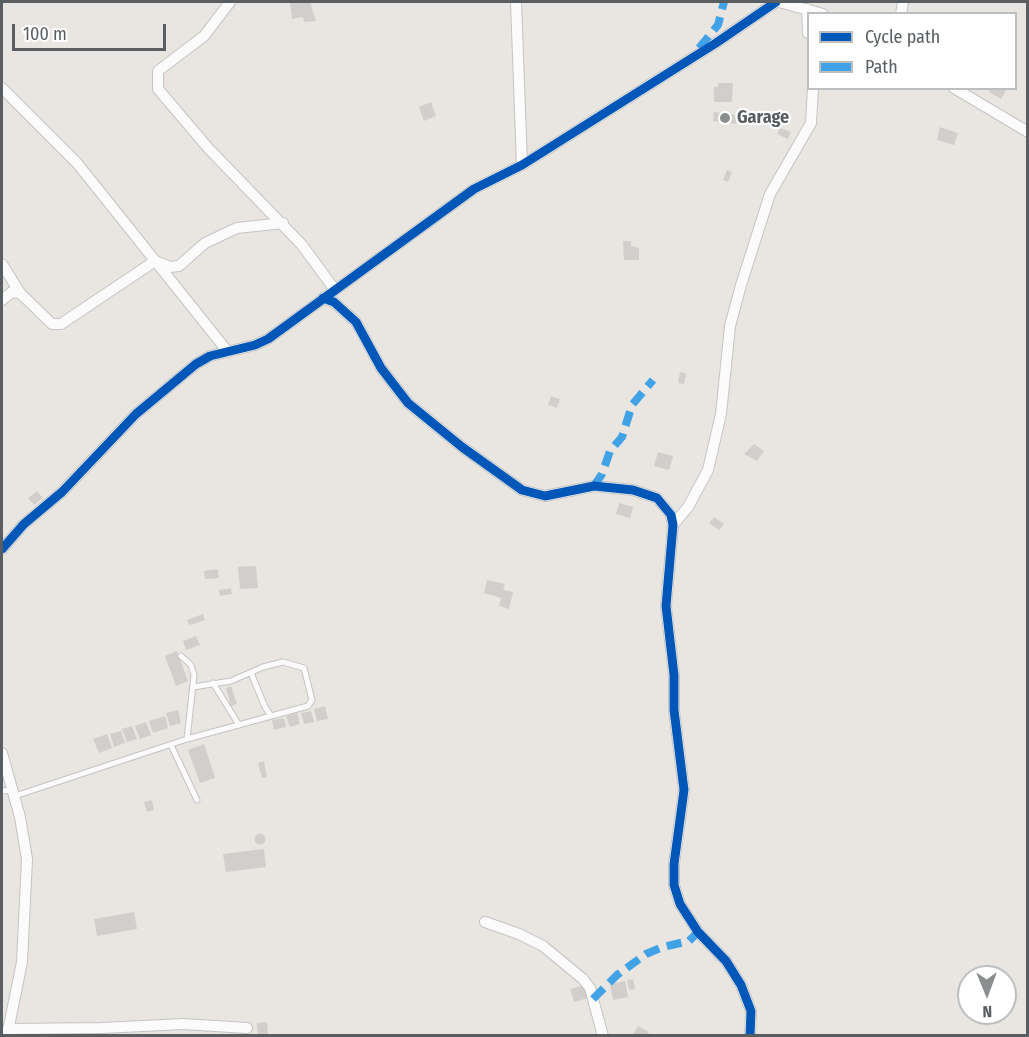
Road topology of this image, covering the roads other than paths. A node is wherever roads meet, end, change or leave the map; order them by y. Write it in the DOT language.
graph roads {
  1 [pos="230,2"];
  2 [pos="516,2"];
  3 [pos="778,2"];
  4 [pos="807,9"];
  5 [pos="807,12"];
  6 [pos="817,12"];
  7 [pos="2,88"];
  8 [pos="813,90"];
  9 [pos="957,90"];
  10 [pos="1028,132"];
  11 [pos="522,165"];
  12 [pos="283,223"];
  13 [pos="155,261"];
  14 [pos="2,264"];
  15 [pos="335,290"];
  16 [pos="20,292"];
  17 [pos="323,298"];
  18 [pos="2,300"];
  19 [pos="228,352"];
  20 [pos="673,525"];
  21 [pos="2,549"];
  22 [pos="182,656"];
  23 [pos="251,673"];
  24 [pos="213,682"];
  25 [pos="193,687"];
  26 [pos="271,716"];
  27 [pos="240,725"];
  28 [pos="187,739"];
  29 [pos="171,744"];
  30 [pos="2,753"];
  31 [pos="10,792"];
  32 [pos="197,800"];
  33 [pos="485,921"];
  34 [pos="247,1028"];
  35 [pos="6,1029"];
  36 [pos="603,1035"];
  37 [pos="750,1035"];
  1 -- 12 [label="street"];
  2 -- 11 [label="street"];
  3 -- 4 [label="street"];
  3 -- 11 [label="street"];
  4 -- 5 [label="street"];
  4 -- 6 [label="street"];
  7 -- 13 [label="street"];
  8 -- 20 [label="street"];
  9 -- 10 [label="street"];
  11 -- 15 [label="street"];
  12 -- 13 [label="street"];
  12 -- 15 [label="street"];
  13 -- 16 [label="street"];
  13 -- 19 [label="street"];
  14 -- 16 [label="street"];
  15 -- 17 [label="street"];
  16 -- 18 [label="street"];
  17 -- 19 [label="street"];
  17 -- 20 [label="street"];
  19 -- 21 [label="street"];
  20 -- 37 [label="street"];
  22 -- 25 [label="lane"];
  23 -- 24 [label="lane"];
  23 -- 26 [label="lane"];
  23 -- 26 [label="lane"];
  24 -- 25 [label="lane"];
  24 -- 27 [label="lane"];
  25 -- 28 [label="lane"];
  26 -- 27 [label="lane"];
  27 -- 28 [label="lane"];
  28 -- 29 [label="lane"];
  29 -- 31 [label="lane"];
  29 -- 32 [label="lane"];
  30 -- 31 [label="street"];
  31 -- 35 [label="street"];
  33 -- 36 [label="street"];
  34 -- 35 [label="street"];
}
